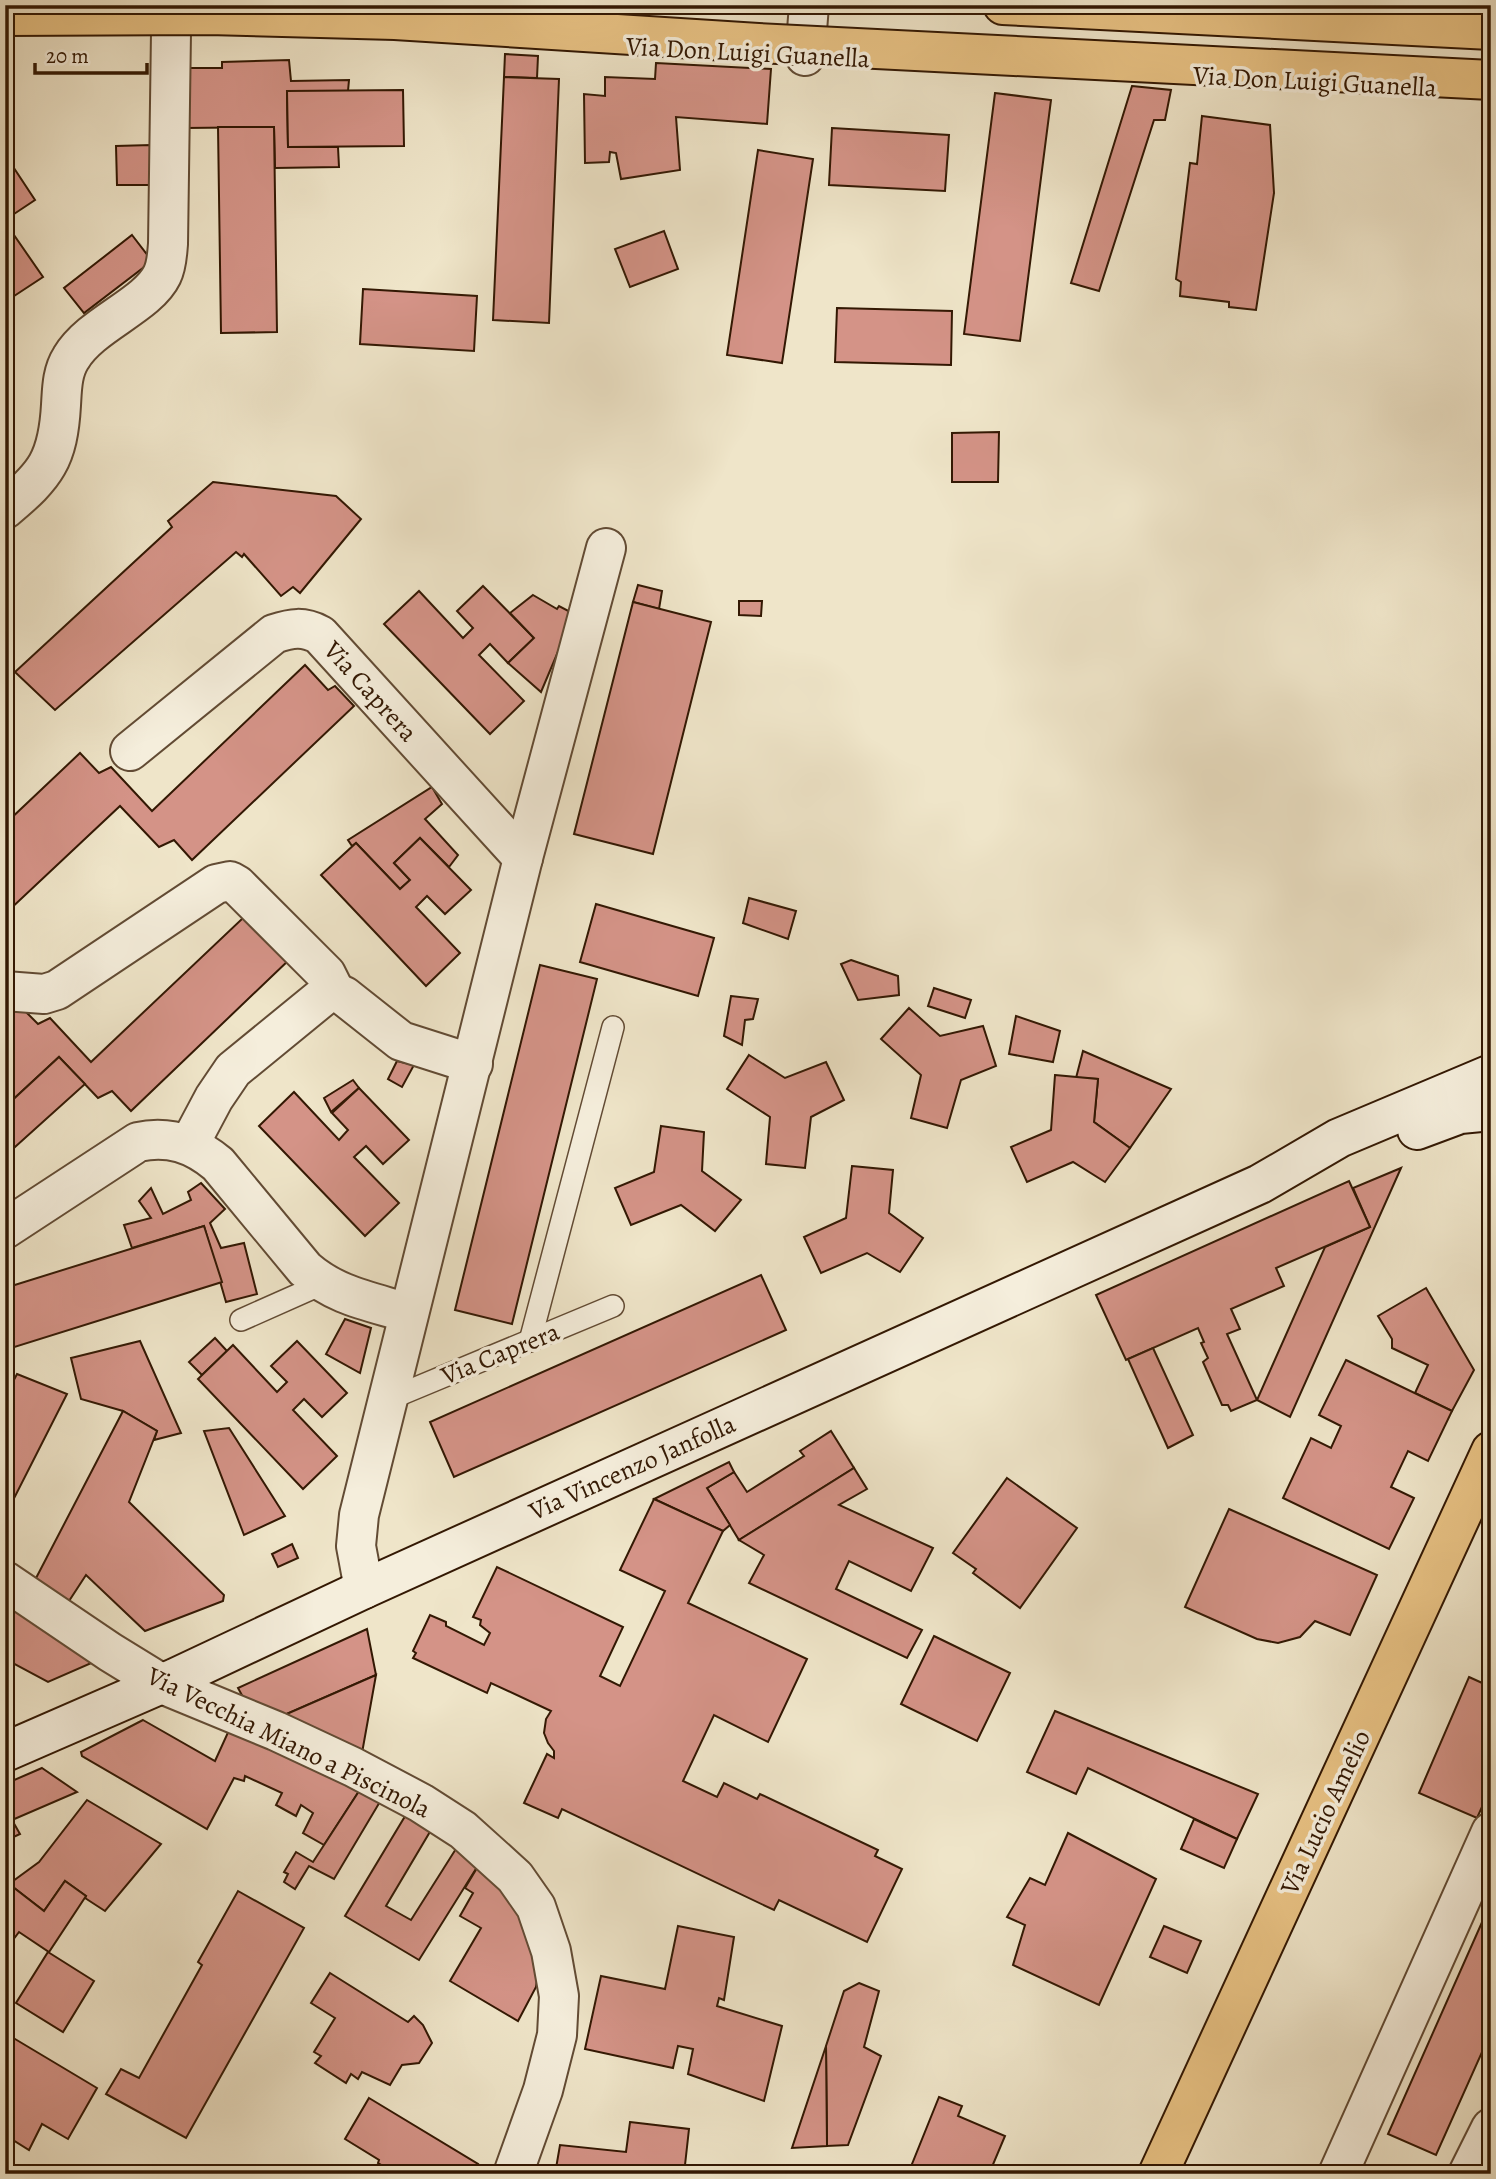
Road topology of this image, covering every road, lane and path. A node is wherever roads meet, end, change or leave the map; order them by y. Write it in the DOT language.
graph roads {
  1 [pos="809,5"];
  2 [pos="1003,5"];
  3 [pos="1203,5"];
  4 [pos="5,16"];
  5 [pos="454,21"];
  6 [pos="1491,21"];
  7 [pos="1491,30"];
  8 [pos="172,32"];
  9 [pos="5,34"];
  10 [pos="806,56"];
  11 [pos="1491,80"];
  12 [pos="1491,90"];
  13 [pos="5,509"];
  14 [pos="606,548"];
  15 [pos="130,751"];
  16 [pos="523,858"];
  17 [pos="5,991"];
  18 [pos="335,992"];
  19 [pos="613,1027"];
  20 [pos="473,1064"];
  21 [pos="1491,1074"];
  22 [pos="1491,1111"];
  23 [pos="1427,1126"];
  24 [pos="1491,1134"];
  25 [pos="190,1145"];
  26 [pos="1259,1184"];
  27 [pos="5,1229"];
  28 [pos="322,1284"];
  29 [pos="613,1307"];
  30 [pos="408,1312"];
  31 [pos="241,1320"];
  32 [pos="530,1341"];
  33 [pos="387,1400"];
  34 [pos="1491,1451"];
  35 [pos="5,1581"];
  36 [pos="364,1589"];
  37 [pos="162,1684"];
  38 [pos="5,1752"];
  39 [pos="1491,1832"];
  40 [pos="1491,2128"];
  41 [pos="513,2174"];
  42 [pos="1158,2174"];
  43 [pos="1338,2174"];
  44 [pos="1468,2174"];
  1 -- 10 [label="street"];
  2 -- 7 [label="main road"];
  3 -- 6 [label="street"];
  4 -- 11 [label="main road, bridge"];
  5 -- 8 [label="street, Via Don Luigi Guanella"];
  5 -- 10 [label="street, Via Don Luigi Guanella"];
  8 -- 9 [label="street, Via Don Luigi Guanella"];
  8 -- 13 [label="street"];
  10 -- 12 [label="street, Via Don Luigi Guanella"];
  14 -- 16 [label="street, Via Caprera"];
  15 -- 16 [label="street, Via Caprera"];
  16 -- 20 [label="street, Via Caprera"];
  17 -- 18 [label="street"];
  18 -- 20 [label="street"];
  18 -- 25 [label="street"];
  19 -- 32 [label="lane"];
  20 -- 30 [label="street, Via Caprera"];
  21 -- 26 [label="street, Via Vincenzo Janfolla"];
  22 -- 23 [label="street, Via Vincenzo Janfolla"];
  23 -- 24 [label="street"];
  23 -- 26 [label="street, Via Vincenzo Janfolla"];
  25 -- 27 [label="street"];
  25 -- 28 [label="street"];
  26 -- 36 [label="street, Via Vincenzo Janfolla"];
  28 -- 30 [label="street"];
  28 -- 31 [label="lane"];
  29 -- 32 [label="lane, Via Caprera"];
  30 -- 33 [label="street, Via Caprera"];
  32 -- 33 [label="lane, Via Caprera"];
  33 -- 36 [label="street, Via Caprera"];
  34 -- 42 [label="main road, Via Lucio Amelio"];
  35 -- 37 [label="street, Via Vecchia Miano a Piscinola"];
  36 -- 37 [label="street, Via Vincenzo Janfolla"];
  37 -- 38 [label="street, Via Vincenzo Janfolla"];
  37 -- 41 [label="street, Via Vecchia Miano a Piscinola"];
  39 -- 43 [label="street"];
  40 -- 44 [label="street"];
}
